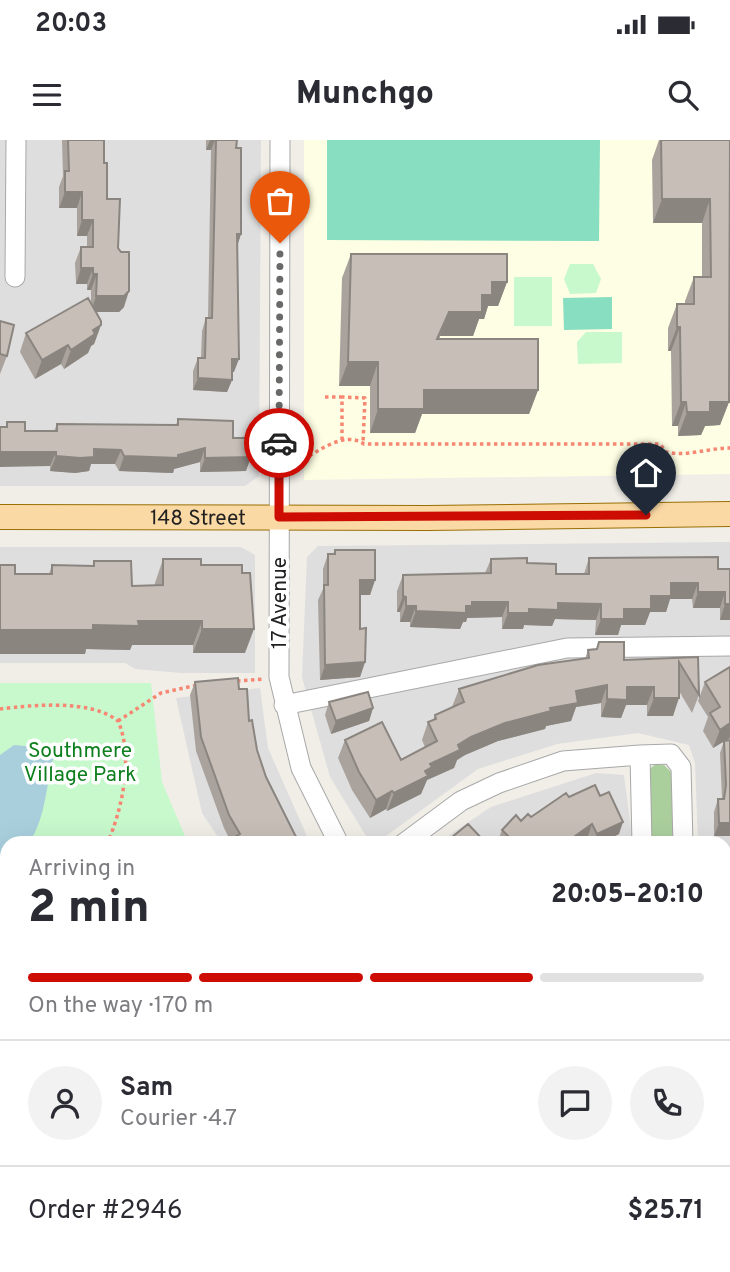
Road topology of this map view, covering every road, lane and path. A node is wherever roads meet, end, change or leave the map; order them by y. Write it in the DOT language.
graph roads {
  1 [pos="16,140"];
  2 [pos="281,140"];
  3 [pos="15,277"];
  4 [pos="325,397"];
  5 [pos="342,397"];
  6 [pos="342,440"];
  7 [pos="363,443"];
  8 [pos="730,448"];
  9 [pos="299,471"];
  10 [pos="730,514"];
  11 [pos="0,517"];
  12 [pos="279,517"];
  13 [pos="730,646"];
  14 [pos="279,677"];
  15 [pos="236,681"];
  16 [pos="200,685"];
  17 [pos="284,705"];
  18 [pos="0,709"];
  19 [pos="118,721"];
  20 [pos="640,755"];
  21 [pos="111,836"];
  22 [pos="335,836"];
  23 [pos="414,836"];
  24 [pos="642,836"];
  25 [pos="683,836"];
  1 -- 3 [label="street"];
  2 -- 12 [label="street, 17 Avenue"];
  4 -- 5 [label="path"];
  5 -- 6 [label="path"];
  5 -- 7 [label="path"];
  6 -- 7 [label="path"];
  6 -- 9 [label="path"];
  7 -- 8 [label="path"];
  10 -- 12 [label="main road, 148 Street"];
  11 -- 12 [label="main road, 148 Street"];
  12 -- 14 [label="street, 17 Avenue"];
  13 -- 17 [label="street"];
  14 -- 15 [label="path"];
  14 -- 17 [label="street, 17 Avenue"];
  16 -- 19 [label="path"];
  17 -- 22 [label="street, 17 Avenue"];
  18 -- 19 [label="path"];
  19 -- 21 [label="path"];
  20 -- 23 [label="street"];
  20 -- 24 [label="street"];
  20 -- 25 [label="street"];
}
